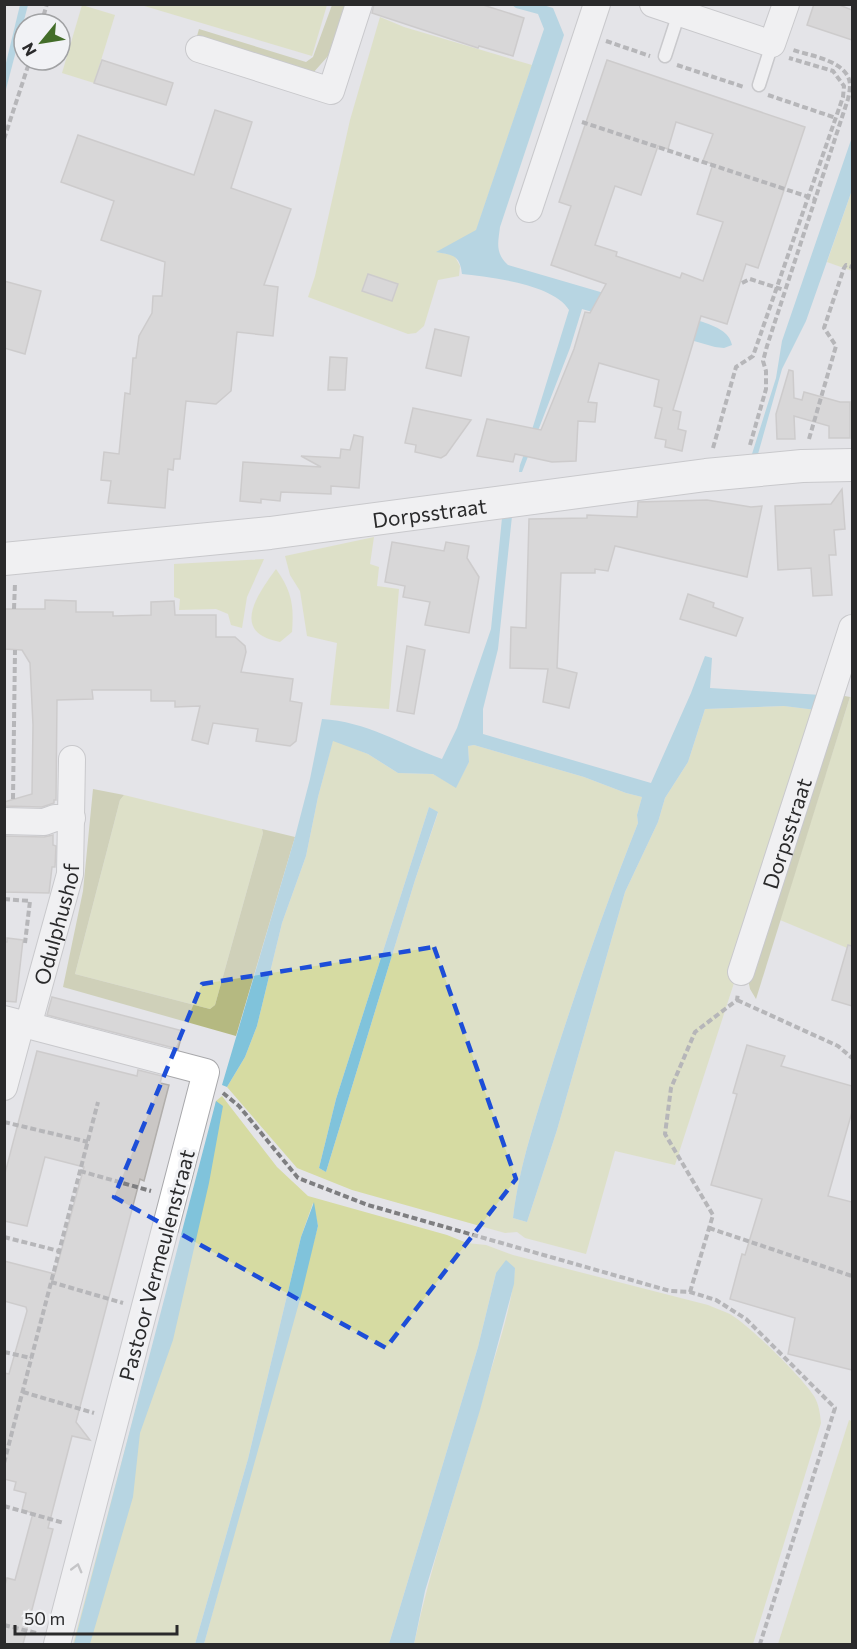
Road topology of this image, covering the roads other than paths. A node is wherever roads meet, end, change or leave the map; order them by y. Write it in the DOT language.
graph roads {
  1 [pos="359,4"];
  2 [pos="597,4"];
  3 [pos="653,4"];
  4 [pos="786,4"];
  5 [pos="679,13"];
  6 [pos="771,47"];
  7 [pos="200,49"];
  8 [pos="662,58"];
  9 [pos="758,88"];
  10 [pos="529,209"];
  11 [pos="852,465"];
  12 [pos="4,559"];
  13 [pos="852,628"];
  14 [pos="72,759"];
  15 [pos="72,818"];
  16 [pos="9,821"];
  17 [pos="741,972"];
  18 [pos="18,1023"];
  19 [pos="4,1087"];
  20 [pos="58,1642"];
  1 -- 7 [label="street"];
  2 -- 10 [label="street"];
  3 -- 5 [label="street"];
  4 -- 6 [label="street"];
  5 -- 6 [label="street"];
  5 -- 8 [label="lane"];
  6 -- 9 [label="lane"];
  11 -- 12 [label="street, Dorpsstraat"];
  13 -- 17 [label="street, Dorpsstraat"];
  14 -- 15 [label="street, Odulphushof"];
  15 -- 16 [label="street"];
  15 -- 18 [label="street, Odulphushof"];
  18 -- 19 [label="street, Odulphushof"];
  20 -- 18 [label="street, Pastoor Vermeulenstraat, one-way"];
}
